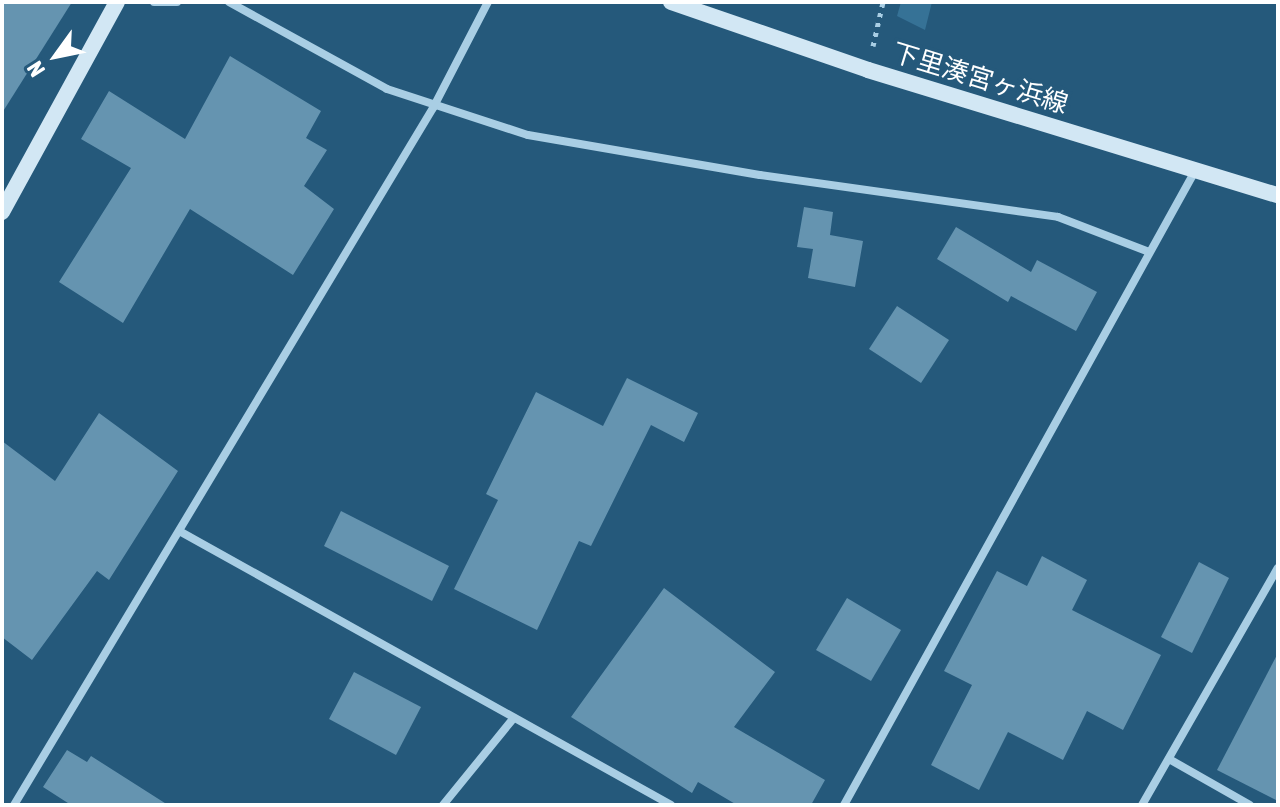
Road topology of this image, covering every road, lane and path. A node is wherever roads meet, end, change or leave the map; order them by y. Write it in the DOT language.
graph roads {
  1 [pos="117,2"];
  2 [pos="154,2"];
  3 [pos="177,2"];
  4 [pos="229,2"];
  5 [pos="488,2"];
  6 [pos="671,2"];
  7 [pos="883,2"];
  8 [pos="868,70"];
  9 [pos="433,108"];
  10 [pos="1195,171"];
  11 [pos="1278,195"];
  12 [pos="2,212"];
  13 [pos="1149,252"];
  14 [pos="181,532"];
  15 [pos="1278,568"];
  16 [pos="513,719"];
  17 [pos="1169,759"];
  18 [pos="14,805"];
  19 [pos="443,805"];
  20 [pos="671,805"];
  21 [pos="844,805"];
  22 [pos="1142,805"];
  23 [pos="1250,805"];
  1 -- 12 [label="main road"];
  2 -- 3 [label="street"];
  4 -- 9 [label="street"];
  5 -- 9 [label="street"];
  6 -- 8 [label="main road, 下里湊宮ヶ浜線"];
  7 -- 8 [label="path"];
  8 -- 10 [label="main road, 下里湊宮ヶ浜線"];
  9 -- 13 [label="street"];
  9 -- 14 [label="street"];
  10 -- 11 [label="main road, 下里湊宮ヶ浜線"];
  10 -- 13 [label="street"];
  13 -- 21 [label="street"];
  14 -- 16 [label="street"];
  14 -- 18 [label="street"];
  15 -- 17 [label="street"];
  16 -- 19 [label="street"];
  16 -- 20 [label="street"];
  17 -- 22 [label="street"];
  17 -- 23 [label="street"];
}
